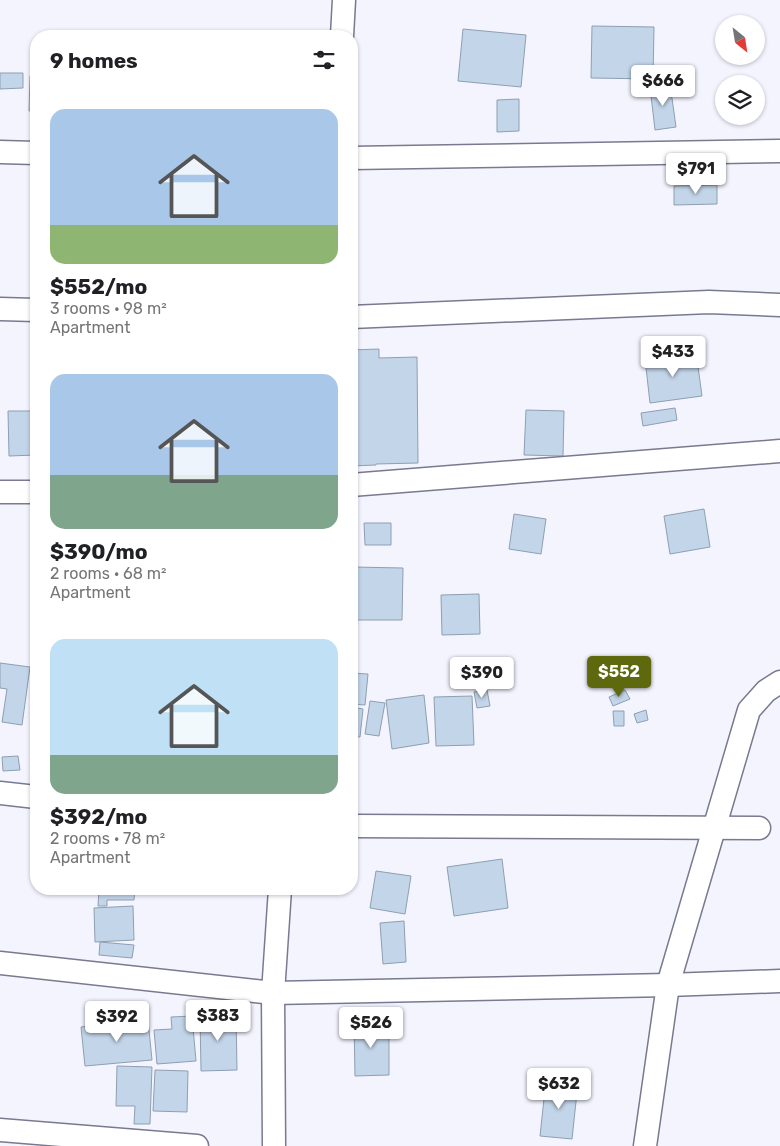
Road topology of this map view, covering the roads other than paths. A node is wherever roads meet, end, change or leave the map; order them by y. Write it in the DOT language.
graph roads {
  1 [pos="344,0"];
  2 [pos="342,30"];
  3 [pos="780,151"];
  4 [pos="0,152"];
  5 [pos="30,153"];
  6 [pos="358,158"];
  7 [pos="780,305"];
  8 [pos="0,309"];
  9 [pos="30,310"];
  10 [pos="358,317"];
  11 [pos="780,450"];
  12 [pos="358,484"];
  13 [pos="0,492"];
  14 [pos="30,492"];
  15 [pos="780,682"];
  16 [pos="0,793"];
  17 [pos="30,796"];
  18 [pos="358,826"];
  19 [pos="714,828"];
  20 [pos="759,828"];
  21 [pos="280,895"];
  22 [pos="0,963"];
  23 [pos="780,981"];
  24 [pos="668,986"];
  25 [pos="273,993"];
  26 [pos="0,1130"];
  27 [pos="197,1146"];
  28 [pos="274,1146"];
  29 [pos="645,1146"];
  1 -- 2 [label="street"];
  3 -- 6 [label="street"];
  4 -- 5 [label="street"];
  7 -- 10 [label="street"];
  8 -- 9 [label="street"];
  11 -- 12 [label="street"];
  13 -- 14 [label="street"];
  15 -- 19 [label="street"];
  16 -- 17 [label="street"];
  18 -- 19 [label="street"];
  19 -- 20 [label="street"];
  19 -- 24 [label="street"];
  21 -- 25 [label="street"];
  22 -- 25 [label="street"];
  23 -- 24 [label="street"];
  24 -- 25 [label="street"];
  24 -- 29 [label="street"];
  25 -- 28 [label="street"];
  26 -- 27 [label="street"];
}
